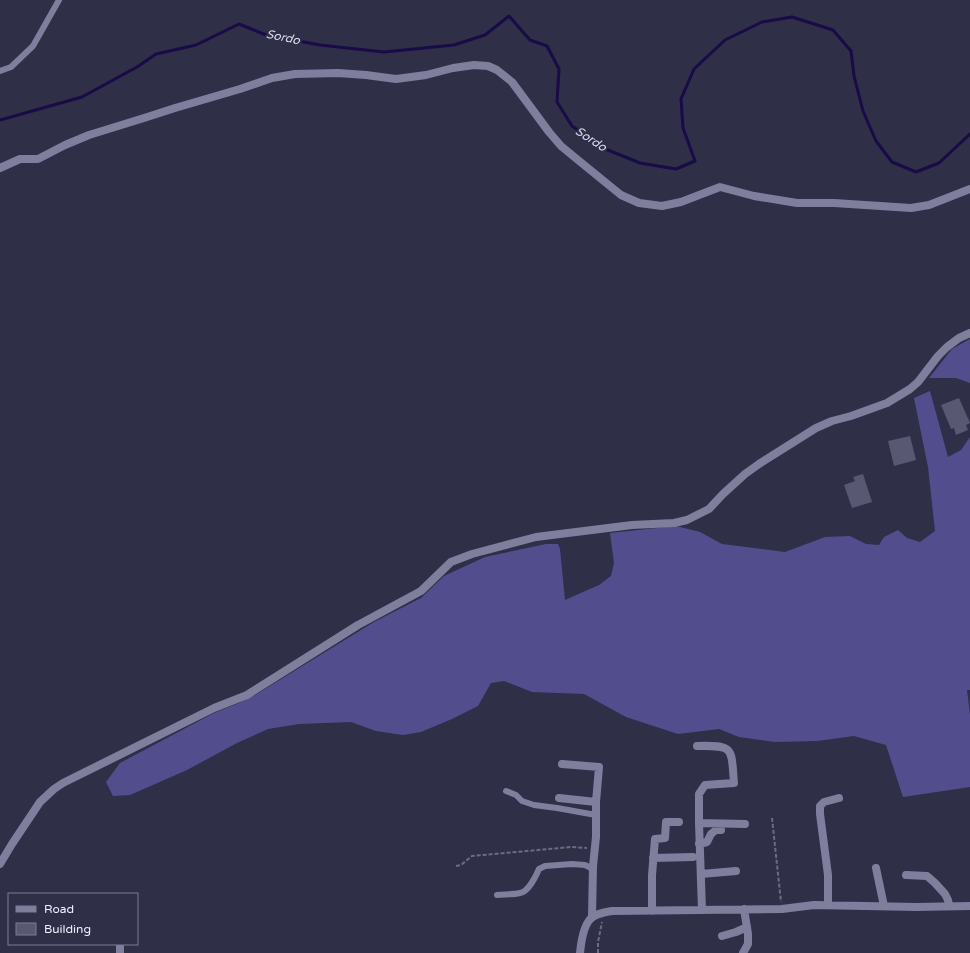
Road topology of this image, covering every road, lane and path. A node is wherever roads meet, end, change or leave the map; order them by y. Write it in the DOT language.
graph roads {
  1 [pos="59,0"];
  2 [pos="0,72"];
  3 [pos="0,168"];
  4 [pos="970,189"];
  5 [pos="970,333"];
  6 [pos="697,746"];
  7 [pos="562,764"];
  8 [pos="506,791"];
  9 [pos="559,798"];
  10 [pos="839,798"];
  11 [pos="596,802"];
  12 [pos="596,815"];
  13 [pos="772,818"];
  14 [pos="679,822"];
  15 [pos="699,823"];
  16 [pos="745,824"];
  17 [pos="721,830"];
  18 [pos="699,844"];
  19 [pos="594,850"];
  20 [pos="693,857"];
  21 [pos="653,858"];
  22 [pos="0,864"];
  23 [pos="456,866"];
  24 [pos="876,868"];
  25 [pos="593,869"];
  26 [pos="736,871"];
  27 [pos="701,874"];
  28 [pos="906,876"];
  29 [pos="497,895"];
  30 [pos="828,905"];
  31 [pos="884,906"];
  32 [pos="948,906"];
  33 [pos="970,906"];
  34 [pos="744,909"];
  35 [pos="782,909"];
  36 [pos="702,910"];
  37 [pos="652,911"];
  38 [pos="602,913"];
  39 [pos="592,917"];
  40 [pos="747,927"];
  41 [pos="722,936"];
  42 [pos="580,953"];
  43 [pos="598,953"];
  44 [pos="743,953"];
  1 -- 2 [label="lane"];
  3 -- 4 [label="street"];
  5 -- 22 [label="street"];
  6 -- 15 [label="street"];
  7 -- 11 [label="street"];
  8 -- 12 [label="lane"];
  9 -- 11 [label="street"];
  10 -- 30 [label="street"];
  11 -- 12 [label="street"];
  12 -- 19 [label="street"];
  13 -- 35 [label="path"];
  14 -- 21 [label="street"];
  15 -- 16 [label="street"];
  15 -- 18 [label="street"];
  17 -- 18 [label="street"];
  18 -- 27 [label="street"];
  19 -- 23 [label="path"];
  19 -- 25 [label="street"];
  20 -- 21 [label="street"];
  21 -- 37 [label="street"];
  24 -- 31 [label="street"];
  25 -- 29 [label="lane"];
  25 -- 39 [label="street"];
  26 -- 27 [label="street"];
  27 -- 36 [label="street"];
  28 -- 32 [label="street"];
  30 -- 31 [label="street"];
  30 -- 35 [label="street"];
  31 -- 32 [label="street"];
  32 -- 33 [label="street"];
  34 -- 35 [label="street"];
  34 -- 36 [label="street"];
  34 -- 40 [label="street"];
  36 -- 37 [label="street"];
  37 -- 38 [label="street"];
  38 -- 39 [label="street"];
  38 -- 43 [label="path"];
  39 -- 42 [label="street"];
  40 -- 41 [label="street"];
  40 -- 44 [label="street"];
}
